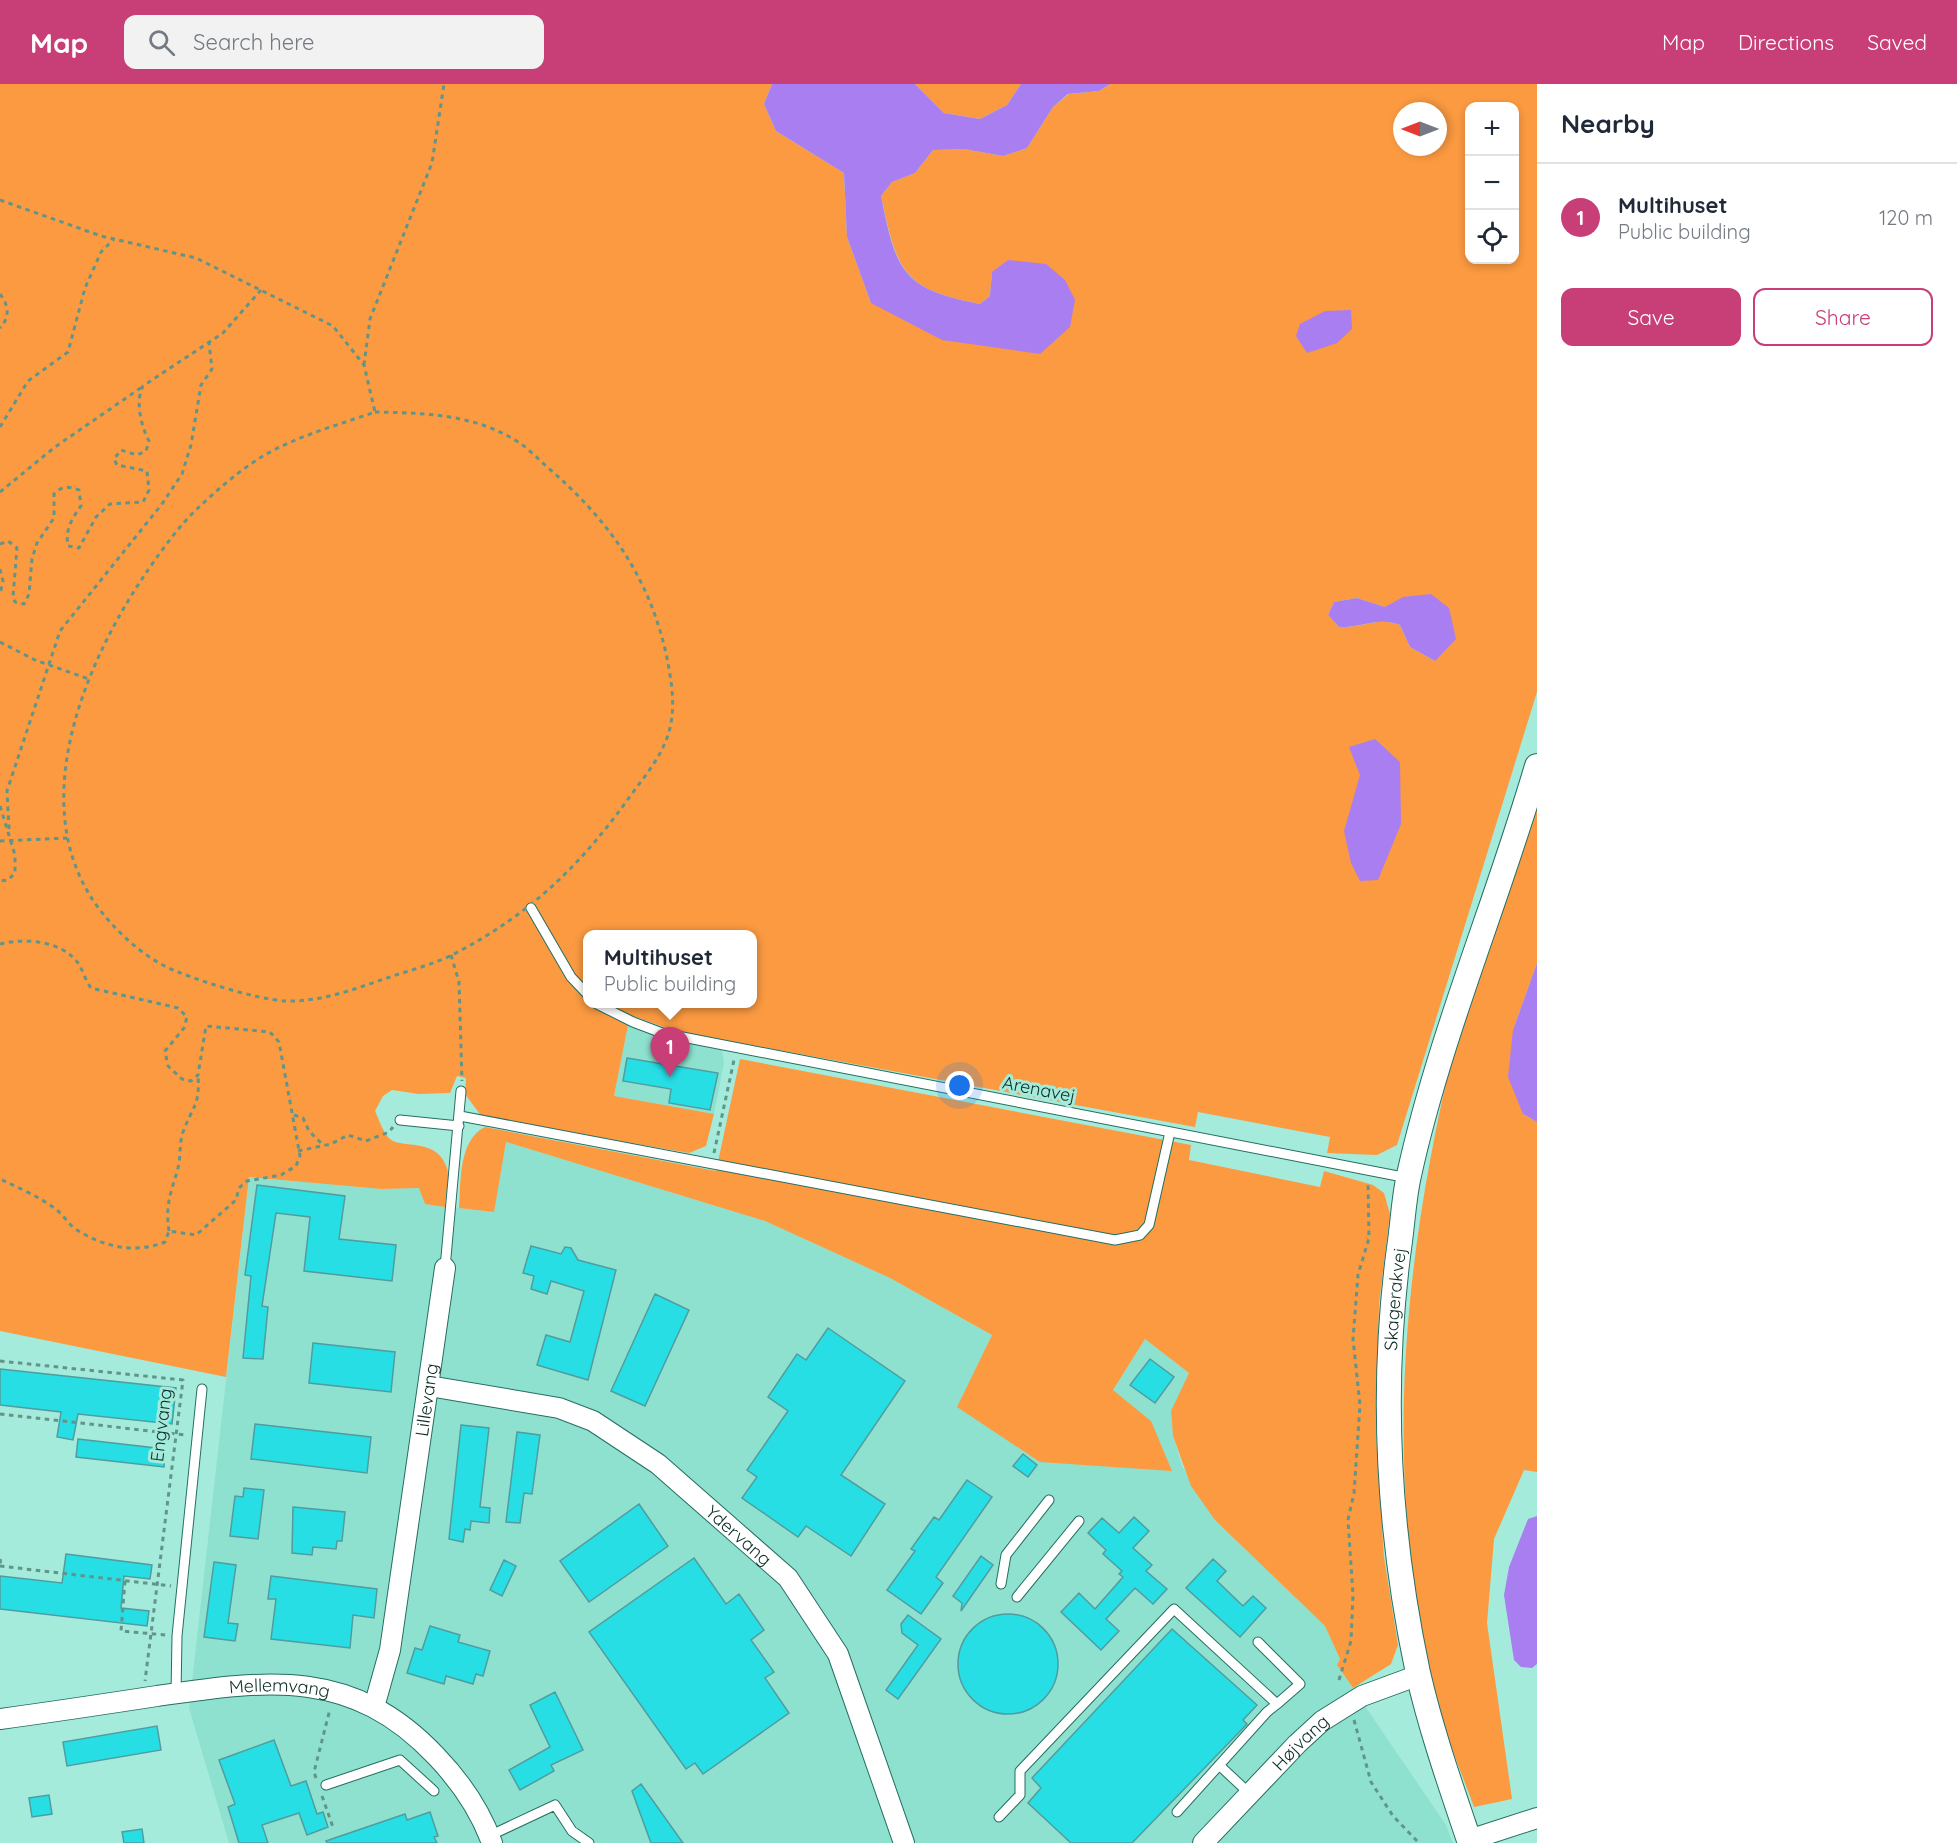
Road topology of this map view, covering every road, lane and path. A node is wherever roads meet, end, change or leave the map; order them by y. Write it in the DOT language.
graph roads {
  1 [pos="444,84"];
  2 [pos="0,200"];
  3 [pos="114,239"];
  4 [pos="261,290"];
  5 [pos="0,294"];
  6 [pos="0,328"];
  7 [pos="209,343"];
  8 [pos="364,365"];
  9 [pos="143,386"];
  10 [pos="375,412"];
  11 [pos="0,427"];
  12 [pos="0,492"];
  13 [pos="0,544"];
  14 [pos="0,569"];
  15 [pos="0,594"];
  16 [pos="0,642"];
  17 [pos="48,664"];
  18 [pos="89,679"];
  19 [pos="1537,766"];
  20 [pos="0,806"];
  21 [pos="9,829"];
  22 [pos="67,838"];
  23 [pos="11,840"];
  24 [pos="0,841"];
  25 [pos="0,881"];
  26 [pos="531,908"];
  27 [pos="0,944"];
  28 [pos="451,955"];
  29 [pos="583,990"];
  30 [pos="605,1008"];
  31 [pos="736,1047"];
  32 [pos="198,1075"];
  33 [pos="462,1091"];
  34 [pos="294,1115"];
  35 [pos="460,1116"];
  36 [pos="400,1120"];
  37 [pos="459,1126"];
  38 [pos="1170,1132"];
  39 [pos="322,1144"];
  40 [pos="298,1152"];
  41 [pos="712,1164"];
  42 [pos="1366,1170"];
  43 [pos="1408,1178"];
  44 [pos="0,1179"];
  45 [pos="169,1231"];
  46 [pos="445,1268"];
  47 [pos="0,1361"];
  48 [pos="429,1386"];
  49 [pos="202,1389"];
  50 [pos="0,1414"];
  51 [pos="177,1434"];
  52 [pos="197,1437"];
  53 [pos="1049,1500"];
  54 [pos="1079,1521"];
  55 [pos="0,1559"];
  56 [pos="1,1566"];
  57 [pos="125,1581"];
  58 [pos="1001,1584"];
  59 [pos="159,1585"];
  60 [pos="182,1588"];
  61 [pos="1017,1597"];
  62 [pos="152,1634"];
  63 [pos="177,1636"];
  64 [pos="1258,1642"];
  65 [pos="1419,1675"];
  66 [pos="1339,1680"];
  67 [pos="134,1682"];
  68 [pos="335,1693"];
  69 [pos="176,1694"];
  70 [pos="1277,1704"];
  71 [pos="1350,1704"];
  72 [pos="374,1707"];
  73 [pos="0,1719"];
  74 [pos="1219,1765"];
  75 [pos="317,1780"];
  76 [pos="323,1786"];
  77 [pos="434,1791"];
  78 [pos="1250,1794"];
  79 [pos="1177,1812"];
  80 [pos="999,1817"];
  81 [pos="1537,1818"];
  82 [pos="334,1830"];
  83 [pos="490,1840"];
  84 [pos="1470,1842"];
  85 [pos="589,1843"];
  86 [pos="904,1843"];
  87 [pos="1203,1843"];
  88 [pos="1419,1843"];
  1 -- 8 [label="path"];
  2 -- 3 [label="path"];
  3 -- 4 [label="path"];
  3 -- 11 [label="path"];
  4 -- 7 [label="path"];
  4 -- 8 [label="path"];
  5 -- 6 [label="path"];
  7 -- 9 [label="path"];
  7 -- 17 [label="path"];
  8 -- 10 [label="path"];
  9 -- 12 [label="path"];
  9 -- 13 [label="path"];
  10 -- 18 [label="path"];
  10 -- 26 [label="path"];
  14 -- 15 [label="path"];
  16 -- 17 [label="path"];
  17 -- 18 [label="path"];
  17 -- 21 [label="path"];
  18 -- 22 [label="path"];
  19 -- 43 [label="street, Skagerakvej"];
  20 -- 21 [label="path"];
  21 -- 23 [label="path"];
  22 -- 23 [label="path"];
  22 -- 28 [label="path"];
  23 -- 24 [label="path"];
  23 -- 25 [label="path"];
  26 -- 28 [label="path"];
  26 -- 29 [label="lane"];
  27 -- 32 [label="path"];
  28 -- 33 [label="path"];
  30 -- 31 [label="lane, Arenavej"];
  31 -- 38 [label="lane, Arenavej"];
  31 -- 41 [label="path"];
  32 -- 34 [label="path"];
  32 -- 45 [label="path"];
  33 -- 35 [label="lane, Lillevang"];
  34 -- 39 [label="path"];
  34 -- 40 [label="path"];
  35 -- 37 [label="lane, Lillevang"];
  35 -- 41 [label="lane"];
  36 -- 37 [label="lane"];
  36 -- 39 [label="path"];
  37 -- 46 [label="lane, Lillevang"];
  38 -- 41 [label="lane"];
  38 -- 42 [label="lane, Arenavej"];
  39 -- 40 [label="path"];
  40 -- 45 [label="path"];
  42 -- 43 [label="lane, Arenavej"];
  42 -- 66 [label="path"];
  43 -- 65 [label="street, Skagerakvej"];
  44 -- 45 [label="path"];
  46 -- 48 [label="street, Lillevang"];
  47 -- 51 [label="path, Engvang"];
  48 -- 72 [label="street, Lillevang"];
  48 -- 86 [label="street, Ydervang"];
  49 -- 52 [label="lane, Engvang"];
  50 -- 51 [label="path"];
  51 -- 52 [label="path"];
  51 -- 59 [label="path, Engvang"];
  52 -- 60 [label="lane, Engvang"];
  53 -- 58 [label="lane"];
  54 -- 61 [label="lane"];
  55 -- 56 [label="path"];
  56 -- 57 [label="path"];
  57 -- 59 [label="path"];
  57 -- 62 [label="path"];
  59 -- 60 [label="path"];
  59 -- 62 [label="path, Engvang"];
  60 -- 63 [label="lane, Engvang"];
  62 -- 63 [label="path"];
  62 -- 67 [label="path, Engvang"];
  63 -- 69 [label="lane, Engvang"];
  64 -- 70 [label="lane"];
  65 -- 71 [label="street, Højvang"];
  65 -- 84 [label="street, Skagerakvej"];
  68 -- 69 [label="street, Mellemvang"];
  68 -- 72 [label="street, Mellemvang"];
  68 -- 75 [label="path"];
  69 -- 73 [label="street, Mellemvang"];
  70 -- 74 [label="lane"];
  70 -- 80 [label="lane"];
  71 -- 78 [label="street, Højvang"];
  71 -- 88 [label="path"];
  72 -- 83 [label="street, Mellemvang"];
  74 -- 78 [label="lane"];
  74 -- 79 [label="lane"];
  76 -- 77 [label="lane"];
  76 -- 82 [label="path"];
  78 -- 87 [label="street, Højvang"];
  81 -- 84 [label="street"];
  83 -- 85 [label="lane"];
}
